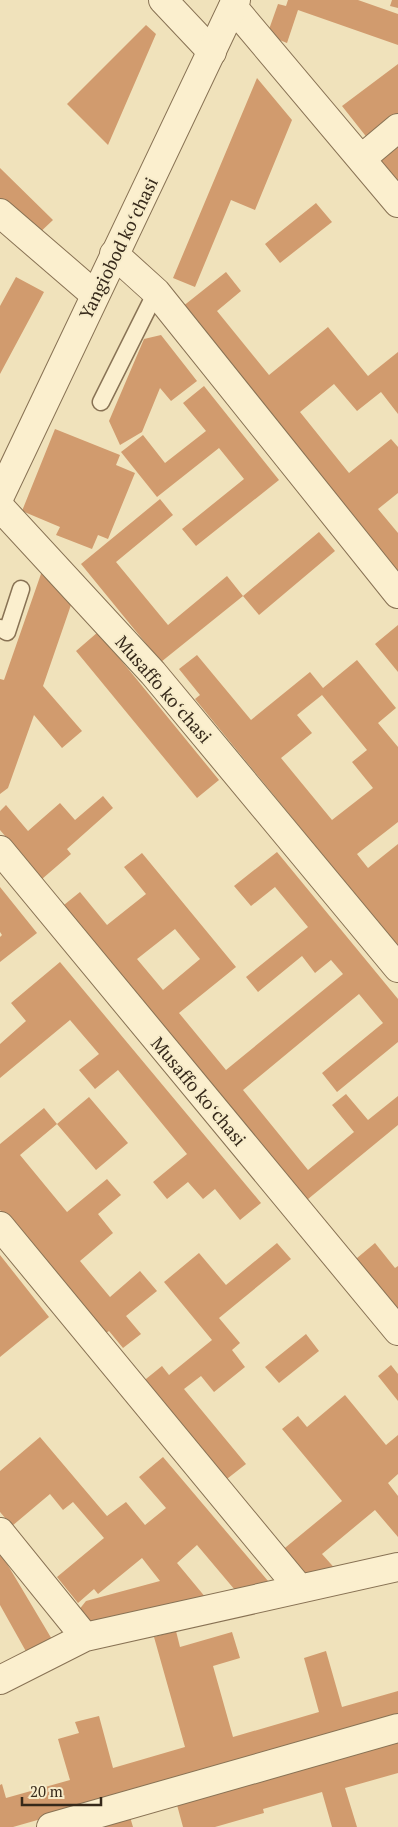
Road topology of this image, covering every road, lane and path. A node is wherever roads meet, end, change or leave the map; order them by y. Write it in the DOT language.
graph roads {
  1 [pos="163,0"];
  2 [pos="235,4"];
  3 [pos="212,52"];
  4 [pos="398,128"];
  5 [pos="361,159"];
  6 [pos="398,203"];
  7 [pos="0,213"];
  8 [pos="114,254"];
  9 [pos="156,292"];
  10 [pos="95,295"];
  11 [pos="102,402"];
  12 [pos="0,496"];
  13 [pos="0,507"];
  14 [pos="21,589"];
  15 [pos="398,594"];
  16 [pos="0,628"];
  17 [pos="0,850"];
  18 [pos="398,968"];
  19 [pos="0,1226"];
  20 [pos="398,1332"];
  21 [pos="0,1532"];
  22 [pos="398,1567"];
  23 [pos="299,1588"];
  24 [pos="85,1638"];
  25 [pos="0,1680"];
  26 [pos="398,1728"];
  27 [pos="51,1827"];
  1 -- 3 [label="street"];
  2 -- 3 [label="street, Yangiobod koʻchasi"];
  2 -- 5 [label="street"];
  3 -- 8 [label="street, Yangiobod koʻchasi"];
  4 -- 5 [label="street"];
  5 -- 6 [label="street"];
  7 -- 10 [label="street"];
  8 -- 9 [label="street"];
  8 -- 10 [label="street, Yangiobod koʻchasi"];
  9 -- 11 [label="lane"];
  9 -- 15 [label="street"];
  10 -- 12 [label="street, Yangiobod koʻchasi"];
  13 -- 18 [label="street, Musaffo koʻchasi"];
  14 -- 16 [label="lane"];
  17 -- 20 [label="street, Musaffo koʻchasi"];
  19 -- 23 [label="street"];
  21 -- 24 [label="street"];
  22 -- 23 [label="street"];
  23 -- 24 [label="street"];
  24 -- 25 [label="street"];
  26 -- 27 [label="street"];
}
